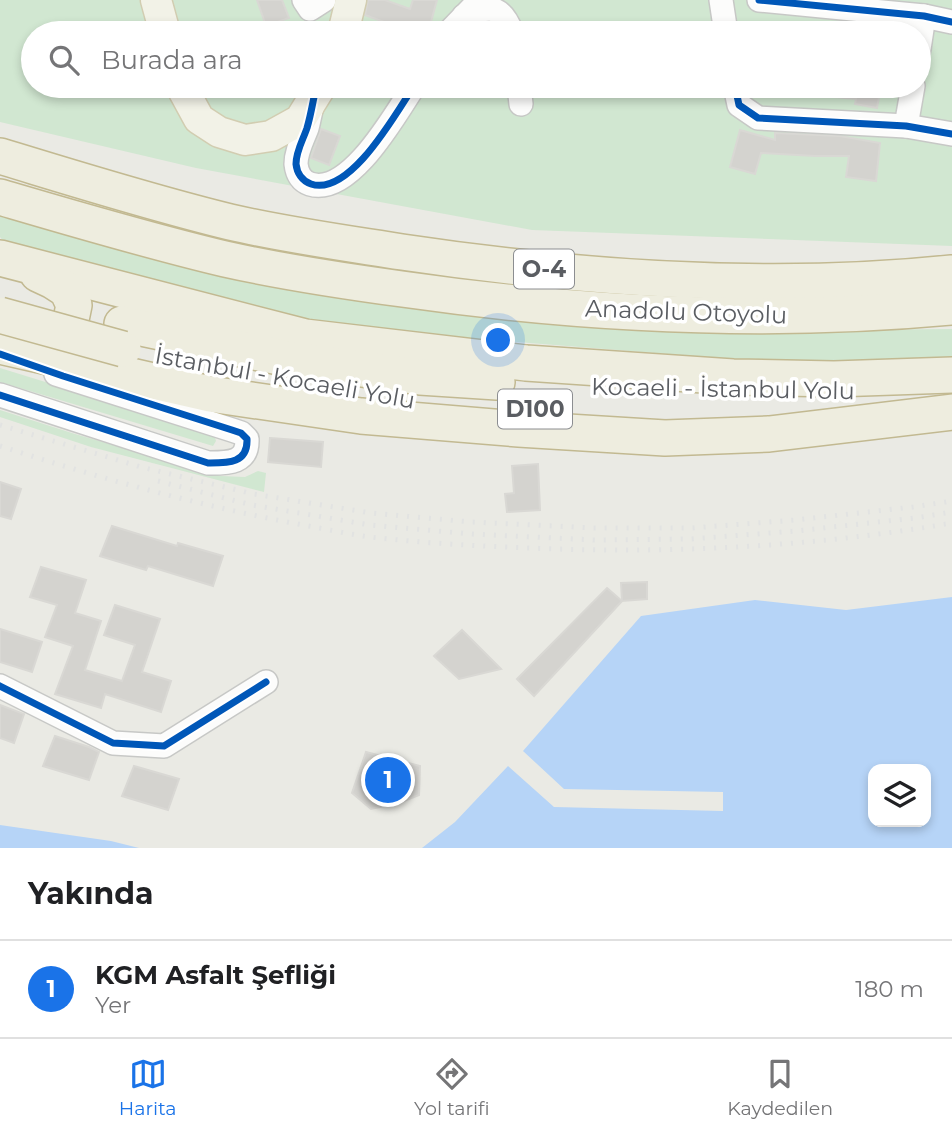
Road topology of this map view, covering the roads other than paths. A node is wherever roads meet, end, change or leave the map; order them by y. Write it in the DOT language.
graph roads {
  1 [pos="156,0"];
  2 [pos="304,0"];
  3 [pos="324,0"];
  4 [pos="351,0"];
  5 [pos="720,0"];
  6 [pos="759,0"];
  7 [pos="472,8"];
  8 [pos="919,11"];
  9 [pos="162,21"];
  10 [pos="346,21"];
  11 [pos="460,21"];
  12 [pos="506,21"];
  13 [pos="724,21"];
  14 [pos="952,22"];
  15 [pos="188,98"];
  16 [pos="313,98"];
  17 [pos="315,98"];
  18 [pos="406,98"];
  19 [pos="738,98"];
  20 [pos="911,98"];
  21 [pos="906,126"];
  22 [pos="952,134"];
  23 [pos="0,156"];
  24 [pos="0,197"];
  25 [pos="1,265"];
  26 [pos="952,272"];
  27 [pos="952,307"];
  28 [pos="0,315"];
  29 [pos="123,336"];
  30 [pos="0,345"];
  31 [pos="0,354"];
  32 [pos="60,368"];
  33 [pos="952,375"];
  34 [pos="952,387"];
  35 [pos="0,395"];
  36 [pos="952,411"];
  37 [pos="266,682"];
  38 [pos="0,686"];
  1 -- 9 [label="main road"];
  2 -- 3 [label="street"];
  4 -- 10 [label="main road"];
  5 -- 13 [label="street"];
  6 -- 8 [label="street"];
  7 -- 11 [label="street"];
  7 -- 12 [label="street"];
  8 -- 14 [label="street"];
  15 -- 16 [label="main road"];
  17 -- 18 [label="street"];
  19 -- 21 [label="street"];
  20 -- 21 [label="street"];
  21 -- 22 [label="street"];
  23 -- 26 [label="highway, Anadolu Otoyolu / O-4"];
  24 -- 27 [label="highway, Anadolu Otoyolu / O-4"];
  25 -- 29 [label="highway, Kocaeli - İstanbul Yolu / D100"];
  25 -- 32 [label="highway"];
  25 -- 33 [label="highway"];
  28 -- 29 [label="highway, İstanbul - Kocaeli Yolu / D100, bridge"];
  29 -- 34 [label="highway, Kocaeli - İstanbul Yolu"];
  29 -- 36 [label="highway, İstanbul - Kocaeli Yolu / D100"];
  30 -- 32 [label="highway"];
  31 -- 32 [label="street"];
  32 -- 35 [label="street"];
  32 -- 36 [label="highway"];
  37 -- 38 [label="street"];
}
